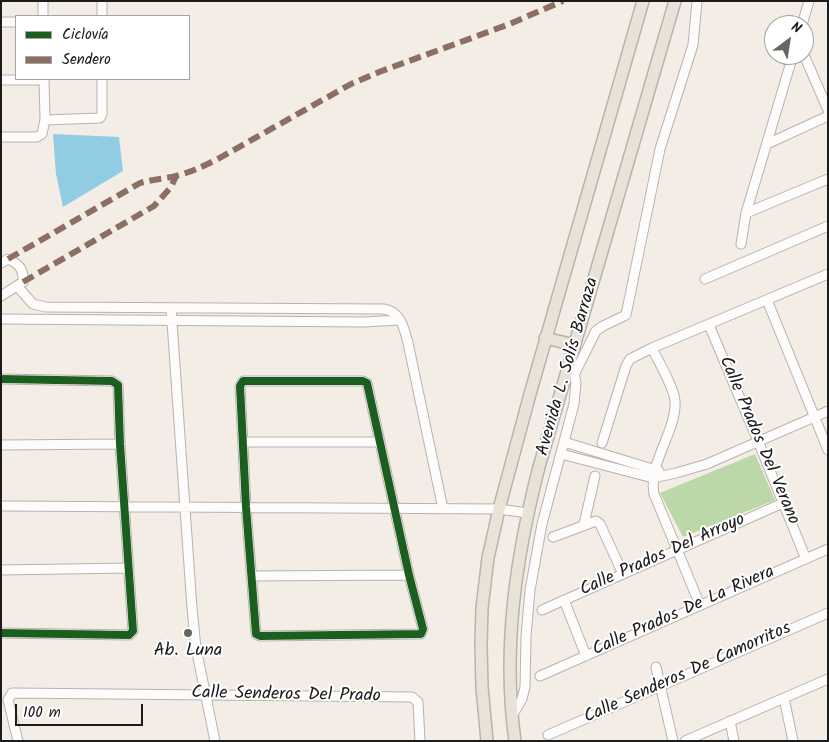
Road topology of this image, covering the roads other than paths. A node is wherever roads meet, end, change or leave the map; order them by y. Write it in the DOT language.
graph roads {
  1 [pos="43,1"];
  2 [pos="102,1"];
  3 [pos="643,1"];
  4 [pos="675,1"];
  5 [pos="697,1"];
  6 [pos="809,1"];
  7 [pos="43,15"];
  8 [pos="102,15"];
  9 [pos="805,15"];
  10 [pos="1,22"];
  11 [pos="15,22"];
  12 [pos="790,65"];
  13 [pos="808,65"];
  14 [pos="1,80"];
  15 [pos="15,80"];
  16 [pos="44,80"];
  17 [pos="102,80"];
  18 [pos="828,110"];
  19 [pos="828,116"];
  20 [pos="45,120"];
  21 [pos="1,137"];
  22 [pos="767,144"];
  23 [pos="828,179"];
  24 [pos="746,213"];
  25 [pos="828,226"];
  26 [pos="740,244"];
  27 [pos="5,261"];
  28 [pos="827,278"];
  29 [pos="705,279"];
  30 [pos="20,284"];
  31 [pos="1,296"];
  32 [pos="767,300"];
  33 [pos="171,308"];
  34 [pos="1,319"];
  35 [pos="172,320"];
  36 [pos="400,320"];
  37 [pos="709,325"];
  38 [pos="545,338"];
  39 [pos="575,346"];
  40 [pos="652,348"];
  41 [pos="571,358"];
  42 [pos="575,373"];
  43 [pos="1,379"];
  44 [pos="828,411"];
  45 [pos="814,417"];
  46 [pos="758,441"];
  47 [pos="243,442"];
  48 [pos="380,442"];
  49 [pos="564,442"];
  50 [pos="602,443"];
  51 [pos="120,444"];
  52 [pos="1,445"];
  53 [pos="828,450"];
  54 [pos="561,454"];
  55 [pos="655,473"];
  56 [pos="595,476"];
  57 [pos="783,503"];
  58 [pos="1,506"];
  59 [pos="185,506"];
  60 [pos="125,507"];
  61 [pos="246,507"];
  62 [pos="395,508"];
  63 [pos="443,509"];
  64 [pos="499,509"];
  65 [pos="528,513"];
  66 [pos="584,524"];
  67 [pos="553,537"];
  68 [pos="677,548"];
  69 [pos="828,549"];
  70 [pos="806,559"];
  71 [pos="129,568"];
  72 [pos="1,570"];
  73 [pos="623,574"];
  74 [pos="409,575"];
  75 [pos="251,576"];
  76 [pos="564,600"];
  77 [pos="700,605"];
  78 [pos="542,610"];
  79 [pos="828,613"];
  80 [pos="1,623"];
  81 [pos="2,633"];
  82 [pos="586,656"];
  83 [pos="656,667"];
  84 [pos="540,676"];
  85 [pos="828,680"];
  86 [pos="660,686"];
  87 [pos="206,695"];
  88 [pos="784,698"];
  89 [pos="512,716"];
  90 [pos="730,721"];
  91 [pos="548,735"];
  92 [pos="18,741"];
  93 [pos="215,741"];
  94 [pos="420,741"];
  95 [pos="487,741"];
  96 [pos="515,741"];
  97 [pos="673,741"];
  98 [pos="684,741"];
  99 [pos="734,741"];
  100 [pos="793,741"];
  1 -- 7 [label="street"];
  2 -- 8 [label="street"];
  3 -- 38 [label="main road, Avenida L. Solís Barraza"];
  4 -- 39 [label="main road, Avenida L. Solís Barraza"];
  5 -- 42 [label="street"];
  6 -- 9 [label="street"];
  10 -- 11 [label="street"];
  12 -- 22 [label="street"];
  13 -- 18 [label="street"];
  14 -- 15 [label="street"];
  16 -- 20 [label="street"];
  17 -- 20 [label="street"];
  19 -- 22 [label="street"];
  20 -- 21 [label="street"];
  22 -- 24 [label="street"];
  23 -- 24 [label="street"];
  24 -- 26 [label="street"];
  25 -- 29 [label="street"];
  27 -- 30 [label="street"];
  28 -- 32 [label="street"];
  30 -- 31 [label="street"];
  30 -- 33 [label="street"];
  32 -- 37 [label="street"];
  32 -- 45 [label="street"];
  33 -- 35 [label="street"];
  33 -- 36 [label="street"];
  34 -- 35 [label="street"];
  35 -- 36 [label="street"];
  35 -- 59 [label="street"];
  36 -- 63 [label="street"];
  37 -- 40 [label="street"];
  37 -- 46 [label="street, Calle Prados Del Verano"];
  38 -- 39 [label="main road"];
  38 -- 64 [label="main road, Avenida L. Solís Barraza"];
  39 -- 41 [label="main road, Avenida L. Solís Barraza"];
  40 -- 50 [label="street"];
  40 -- 55 [label="street"];
  41 -- 42 [label="street"];
  41 -- 65 [label="main road, Avenida L. Solís Barraza"];
  42 -- 49 [label="street"];
  43 -- 51 [label="street"];
  44 -- 45 [label="street"];
  45 -- 46 [label="street"];
  45 -- 53 [label="street"];
  46 -- 55 [label="street"];
  46 -- 57 [label="street, Calle Prados Del Verano"];
  47 -- 48 [label="street"];
  47 -- 48 [label="street"];
  47 -- 61 [label="street"];
  48 -- 62 [label="street"];
  49 -- 54 [label="street"];
  49 -- 55 [label="street"];
  51 -- 52 [label="street"];
  51 -- 60 [label="street"];
  54 -- 55 [label="street"];
  54 -- 89 [label="street"];
  55 -- 68 [label="street"];
  56 -- 66 [label="street"];
  57 -- 68 [label="street, Calle Prados Del Arroyo"];
  57 -- 70 [label="street, Calle Prados Del Verano"];
  58 -- 60 [label="street"];
  59 -- 60 [label="street"];
  59 -- 61 [label="street"];
  59 -- 87 [label="street"];
  60 -- 71 [label="street"];
  61 -- 62 [label="street"];
  61 -- 75 [label="street"];
  62 -- 63 [label="street"];
  62 -- 74 [label="street"];
  63 -- 64 [label="street"];
  64 -- 65 [label="street"];
  64 -- 95 [label="main road, Avenida L. Solís Barraza"];
  65 -- 89 [label="main road, Avenida L. Solís Barraza"];
  66 -- 67 [label="street"];
  66 -- 73 [label="street"];
  68 -- 73 [label="street, Calle Prados Del Arroyo"];
  68 -- 77 [label="street"];
  69 -- 70 [label="street, Calle Prados De La Rivera"];
  70 -- 77 [label="street, Calle Prados De La Rivera"];
  71 -- 72 [label="street"];
  71 -- 81 [label="street"];
  73 -- 76 [label="street, Calle Prados Del Arroyo"];
  74 -- 75 [label="street"];
  74 -- 75 [label="street"];
  76 -- 78 [label="street, Calle Prados Del Arroyo"];
  76 -- 82 [label="street"];
  77 -- 82 [label="street, Calle Prados De La Rivera"];
  79 -- 86 [label="street, Calle Senderos De Camorritos"];
  80 -- 81 [label="street"];
  82 -- 84 [label="street, Calle Prados De La Rivera"];
  83 -- 86 [label="street"];
  85 -- 88 [label="street"];
  86 -- 91 [label="street, Calle Senderos De Camorritos"];
  86 -- 97 [label="street"];
  87 -- 92 [label="street, Calle Senderos Del Prado"];
  87 -- 93 [label="street"];
  87 -- 94 [label="street, Calle Senderos Del Prado"];
  88 -- 90 [label="street"];
  88 -- 100 [label="street"];
  89 -- 96 [label="main road, Avenida L. Solís Barraza"];
  90 -- 98 [label="street"];
  90 -- 99 [label="street"];
}
